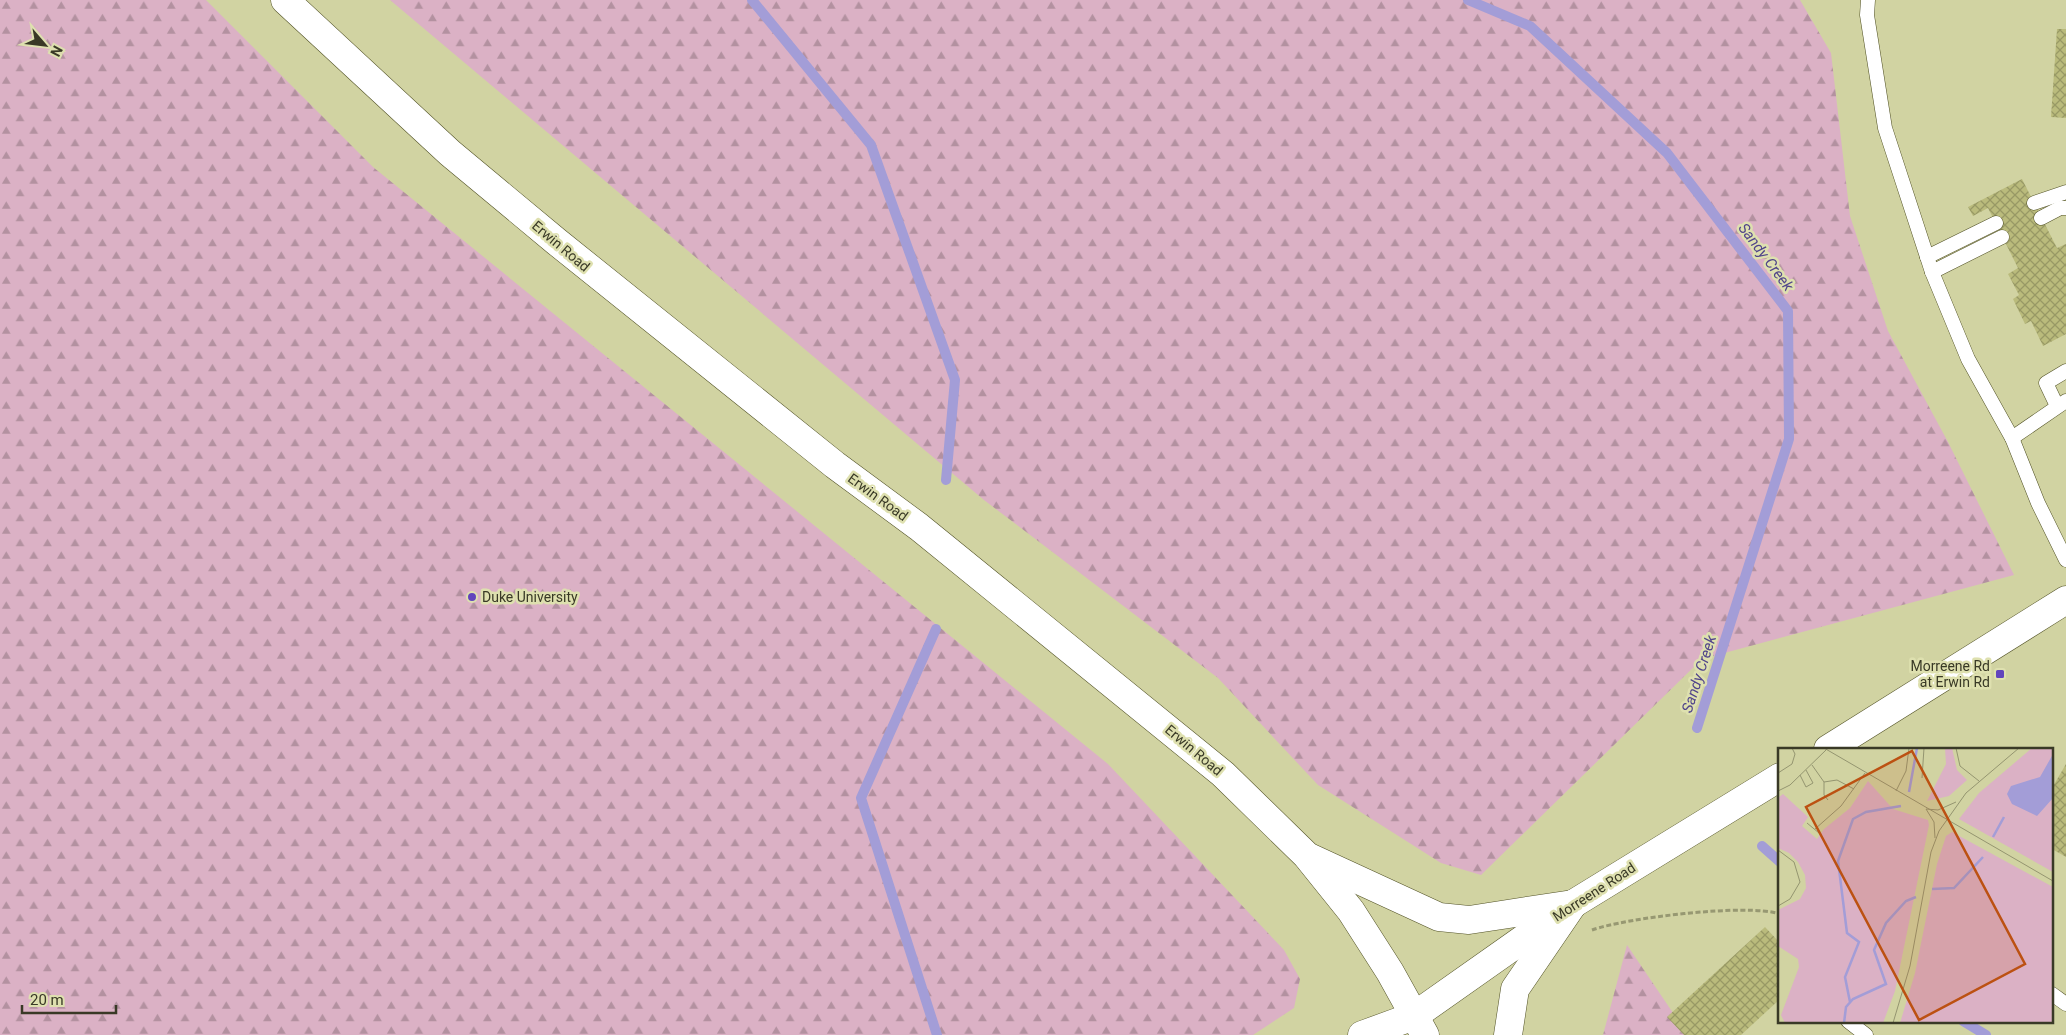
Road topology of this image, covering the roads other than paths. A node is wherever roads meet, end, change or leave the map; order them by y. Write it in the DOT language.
graph roads {
  1 [pos="284,0"];
  2 [pos="1868,0"];
  3 [pos="2066,192"];
  4 [pos="2034,203"];
  5 [pos="2066,208"];
  6 [pos="2041,218"];
  7 [pos="1996,223"];
  8 [pos="2002,237"];
  9 [pos="1927,258"];
  10 [pos="1932,272"];
  11 [pos="2066,371"];
  12 [pos="2061,404"];
  13 [pos="2012,438"];
  14 [pos="2066,560"];
  15 [pos="2066,600"];
  16 [pos="1831,748"];
  17 [pos="1778,778"];
  18 [pos="1306,855"];
  19 [pos="1573,904"];
  20 [pos="2054,995"];
  21 [pos="2066,1004"];
  22 [pos="1849,1022"];
  23 [pos="1419,1026"];
  24 [pos="1362,1035"];
  25 [pos="1508,1035"];
  26 [pos="1866,1035"];
  1 -- 18 [label="main road, Erwin Road"];
  2 -- 9 [label="lane"];
  3 -- 4 [label="lane"];
  5 -- 6 [label="lane"];
  7 -- 9 [label="lane"];
  8 -- 10 [label="lane"];
  9 -- 10 [label="lane"];
  10 -- 13 [label="lane"];
  11 -- 12 [label="lane"];
  12 -- 13 [label="lane"];
  13 -- 14 [label="lane"];
  15 -- 16 [label="main road"];
  17 -- 19 [label="main road, Morreene Road"];
  18 -- 19 [label="main road"];
  18 -- 23 [label="main road, Erwin Road"];
  19 -- 23 [label="main road, Morreene Road"];
  19 -- 25 [label="main road"];
  20 -- 21 [label="lane"];
  22 -- 26 [label="lane"];
  23 -- 24 [label="main road, Morreene Road"];
}
